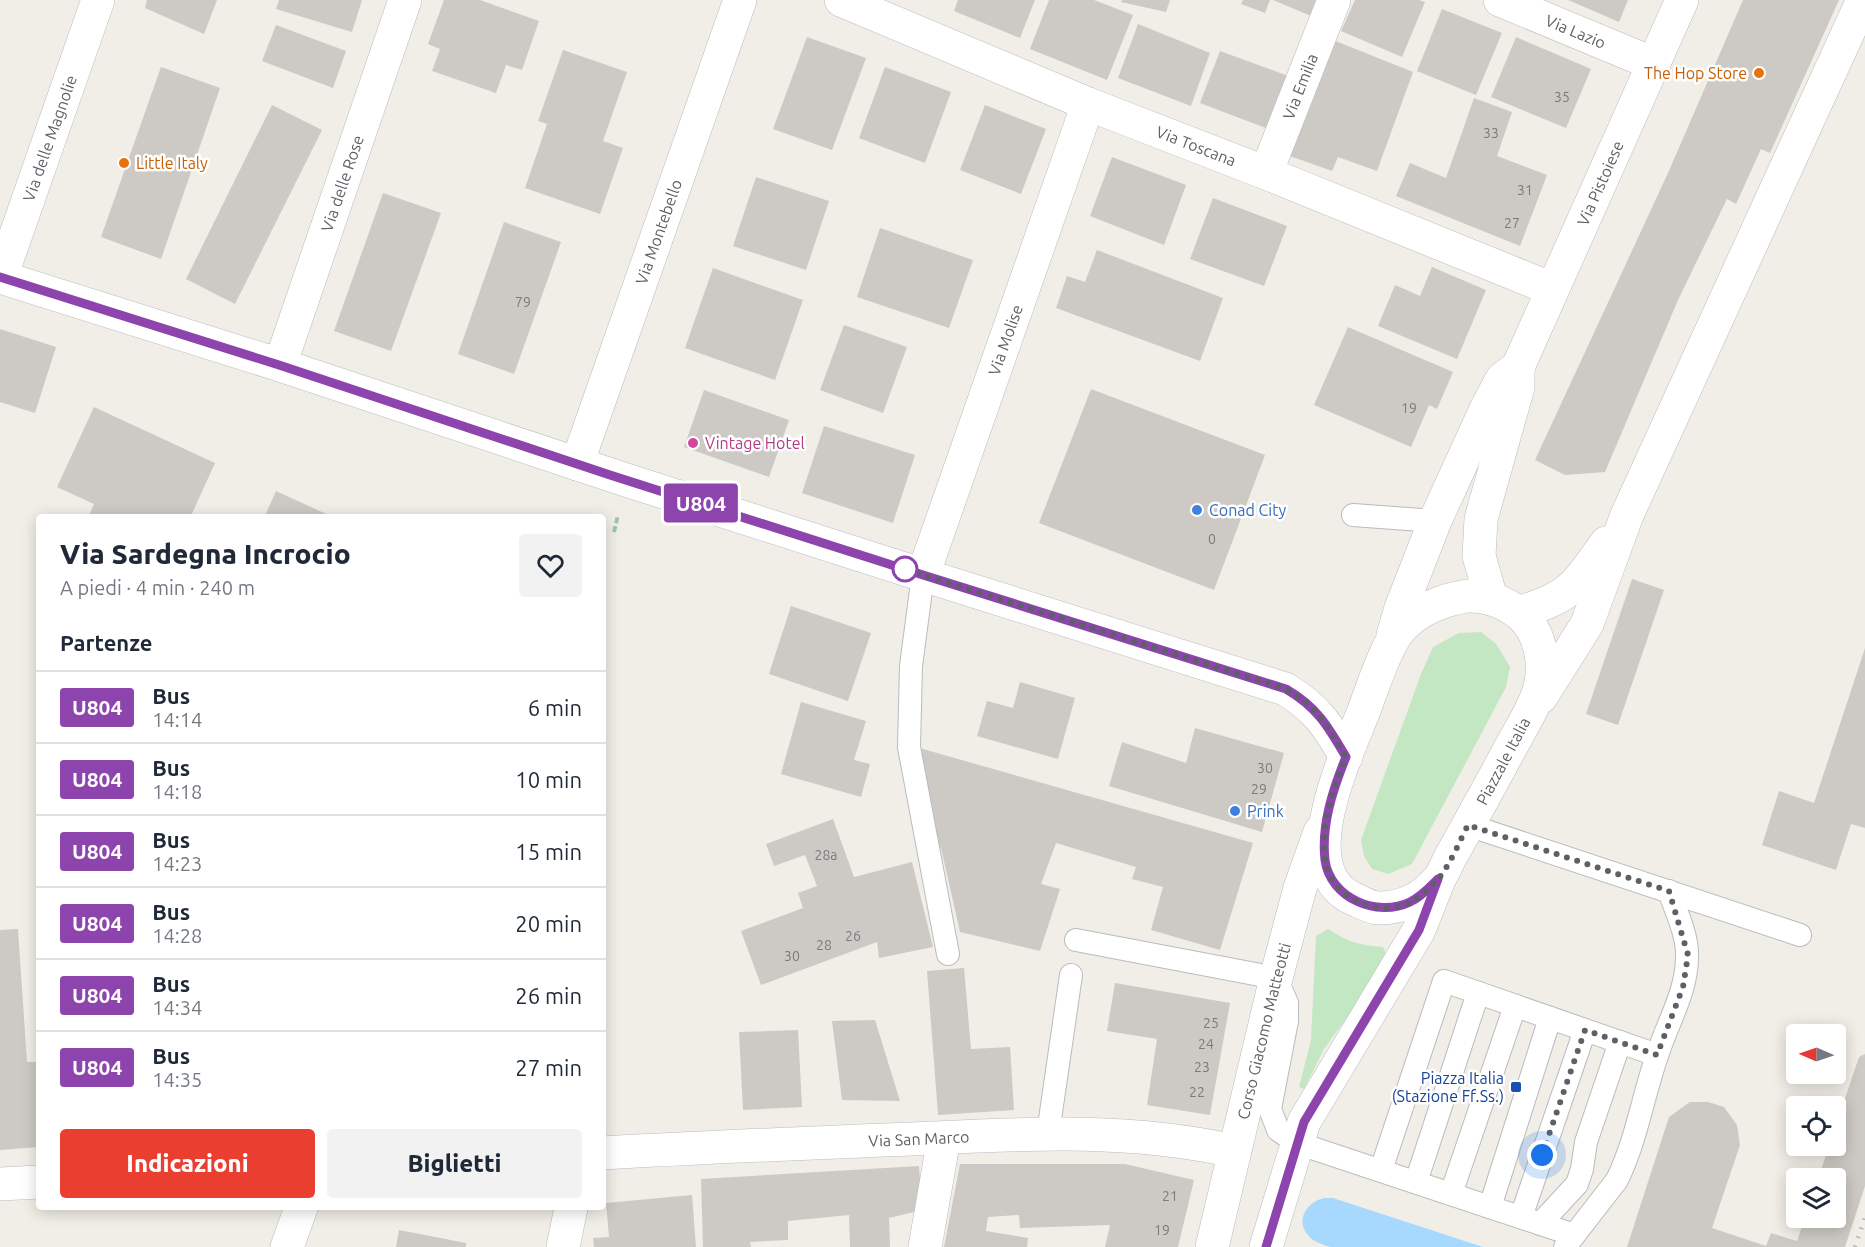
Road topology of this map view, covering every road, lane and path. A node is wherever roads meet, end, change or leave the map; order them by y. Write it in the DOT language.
graph roads {
  1 [pos="98,0"];
  2 [pos="405,0"];
  3 [pos="740,0"];
  4 [pos="841,0"];
  5 [pos="1334,0"];
  6 [pos="1500,0"];
  7 [pos="1682,0"];
  8 [pos="1863,0"];
  9 [pos="1654,64"];
  10 [pos="1088,104"];
  11 [pos="1266,173"];
  12 [pos="0,277"];
  13 [pos="1552,289"];
  14 [pos="279,365"];
  15 [pos="1518,366"];
  16 [pos="577,464"];
  17 [pos="1353,515"];
  18 [pos="1627,515"];
  19 [pos="1435,522"];
  20 [pos="1479,556"];
  21 [pos="923,575"];
  22 [pos="1505,606"];
  23 [pos="1391,643"];
  24 [pos="1528,716"];
  25 [pos="1346,757"];
  26 [pos="1326,817"];
  27 [pos="1468,825"];
  28 [pos="1438,879"];
  29 [pos="1669,891"];
  30 [pos="1800,935"];
  31 [pos="1076,940"];
  32 [pos="948,954"];
  33 [pos="1071,975"];
  34 [pos="1276,978"];
  35 [pos="1478,993"];
  36 [pos="1515,1006"];
  37 [pos="1550,1018"];
  38 [pos="1585,1030"];
  39 [pos="1620,1042"];
  40 [pos="1657,1055"];
  41 [pos="1048,1133"];
  42 [pos="944,1138"];
  43 [pos="1297,1143"];
  44 [pos="1233,1151"];
  45 [pos="606,1153"];
  46 [pos="1381,1170"];
  47 [pos="36,1182"];
  48 [pos="1416,1182"];
  49 [pos="0,1184"];
  50 [pos="1451,1194"];
  51 [pos="1490,1207"];
  52 [pos="300,1210"];
  53 [pos="571,1210"];
  54 [pos="1530,1221"];
  55 [pos="1570,1241"];
  56 [pos="1269,1245"];
  57 [pos="287,1247"];
  58 [pos="563,1247"];
  59 [pos="925,1247"];
  60 [pos="1212,1247"];
  1 -- 12 [label="main road, Via delle Magnolie"];
  2 -- 14 [label="main road, Via delle Rose"];
  3 -- 16 [label="main road, Via Montebello"];
  4 -- 10 [label="main road, Via Toscana"];
  5 -- 11 [label="main road, Via Emilia"];
  6 -- 9 [label="main road, Via Lazio"];
  7 -- 9 [label="main road, Via Pistoiese"];
  8 -- 18 [label="main road"];
  9 -- 13 [label="main road, Via Pistoiese"];
  10 -- 11 [label="main road, Via Toscana"];
  10 -- 21 [label="main road, Via Molise"];
  11 -- 13 [label="main road, Via Toscana"];
  12 -- 14 [label="main road"];
  13 -- 15 [label="main road, Via Pistoiese"];
  14 -- 16 [label="main road"];
  15 -- 19 [label="main road, Via Pistoiese"];
  15 -- 20 [label="main road, Via Pistoiese"];
  16 -- 21 [label="main road"];
  17 -- 19 [label="lane"];
  18 -- 22 [label="main road"];
  18 -- 24 [label="main road"];
  19 -- 20 [label="main road"];
  19 -- 23 [label="main road, Via Pistoiese"];
  20 -- 22 [label="main road, Via Pistoiese"];
  21 -- 25 [label="main road"];
  21 -- 32 [label="lane"];
  22 -- 23 [label="main road, Piazzale Italia"];
  22 -- 24 [label="main road, Piazzale Italia"];
  23 -- 25 [label="main road, Piazzale Italia"];
  24 -- 27 [label="main road, Piazzale Italia"];
  25 -- 26 [label="main road, Piazzale Italia"];
  26 -- 28 [label="main road, Piazzale Italia"];
  26 -- 34 [label="main road, Corso Giacomo Matteotti"];
  27 -- 28 [label="main road, Piazzale Italia"];
  27 -- 29 [label="lane"];
  28 -- 43 [label="main road"];
  29 -- 30 [label="lane"];
  29 -- 40 [label="lane"];
  31 -- 34 [label="lane"];
  33 -- 41 [label="lane"];
  34 -- 43 [label="lane"];
  34 -- 44 [label="main road, Corso Giacomo Matteotti"];
  35 -- 36 [label="lane"];
  35 -- 46 [label="lane"];
  35 -- 48 [label="lane"];
  36 -- 37 [label="lane"];
  36 -- 50 [label="lane"];
  37 -- 38 [label="lane"];
  37 -- 51 [label="lane"];
  38 -- 39 [label="lane"];
  38 -- 54 [label="lane"];
  39 -- 40 [label="lane"];
  39 -- 54 [label="lane"];
  40 -- 55 [label="lane"];
  41 -- 42 [label="main road, Via San Marco"];
  41 -- 44 [label="main road, Via San Marco"];
  42 -- 45 [label="main road, Via San Marco"];
  42 -- 59 [label="main road"];
  43 -- 46 [label="lane"];
  43 -- 56 [label="main road"];
  44 -- 60 [label="main road, Corso Giacomo Matteotti"];
  46 -- 48 [label="lane"];
  47 -- 49 [label="main road"];
  48 -- 50 [label="lane"];
  50 -- 51 [label="lane"];
  51 -- 54 [label="lane"];
  52 -- 57 [label="main road"];
  53 -- 58 [label="main road"];
  54 -- 55 [label="lane"];
}
